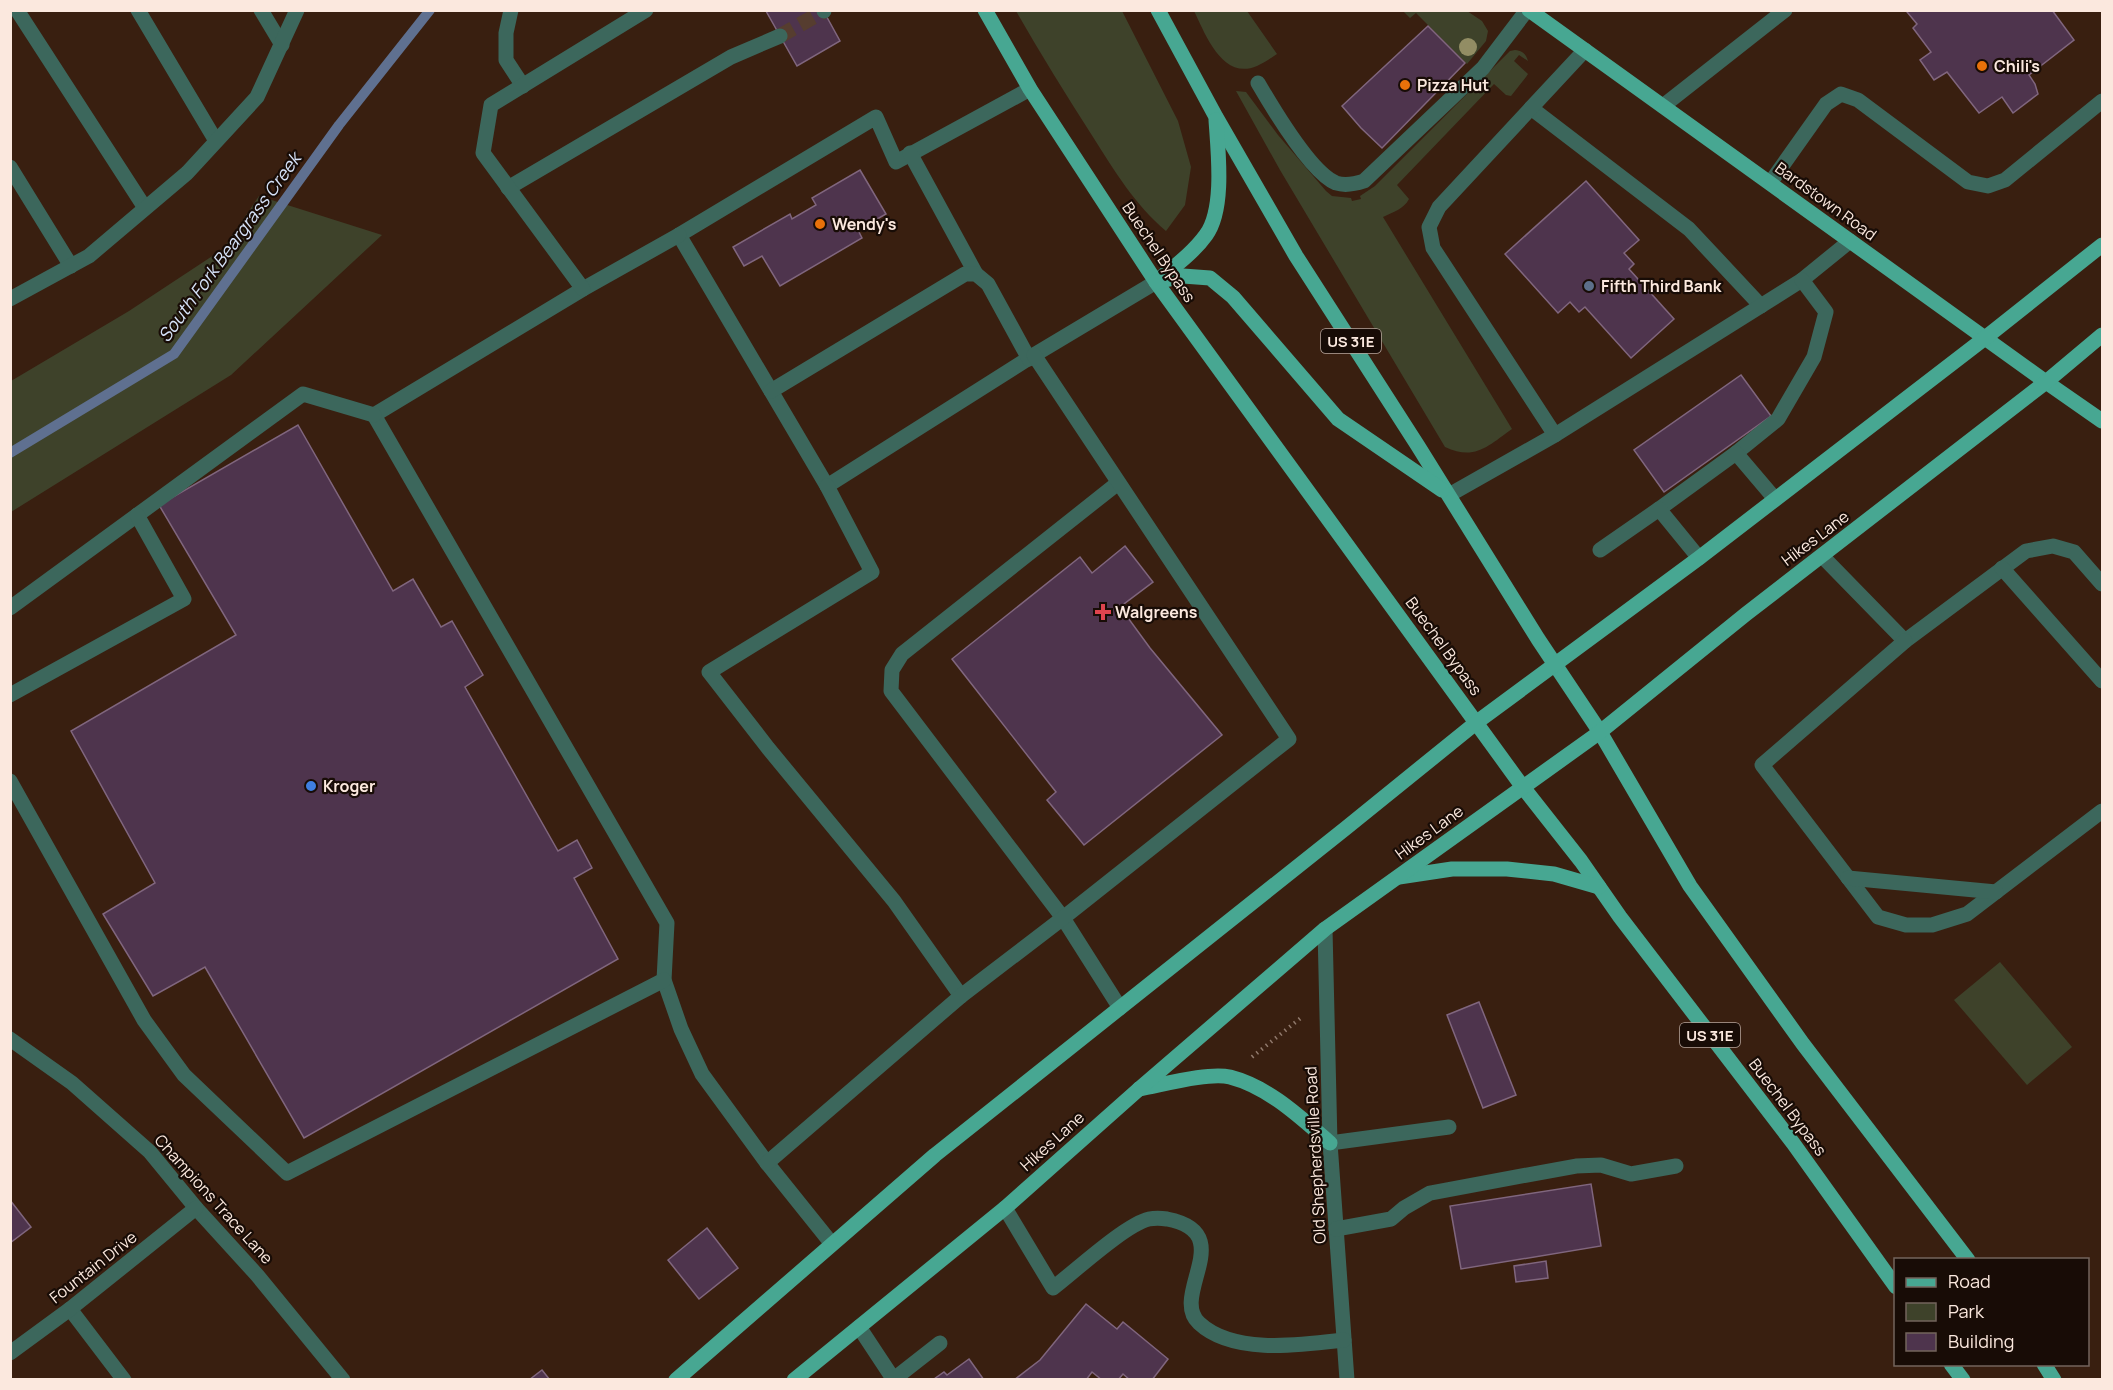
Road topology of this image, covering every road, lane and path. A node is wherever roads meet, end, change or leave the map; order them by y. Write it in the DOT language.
graph roads {
  1 [pos="17,10"];
  2 [pos="138,10"];
  3 [pos="261,10"];
  4 [pos="297,10"];
  5 [pos="511,10"];
  6 [pos="646,10"];
  7 [pos="985,10"];
  8 [pos="1158,10"];
  9 [pos="1528,10"];
  10 [pos="1785,10"];
  11 [pos="780,36"];
  12 [pos="282,45"];
  13 [pos="1584,50"];
  14 [pos="1258,83"];
  15 [pos="523,86"];
  16 [pos="1030,89"];
  17 [pos="2103,101"];
  18 [pos="1663,106"];
  19 [pos="1531,108"];
  20 [pos="1216,117"];
  21 [pos="216,141"];
  22 [pos="910,153"];
  23 [pos="10,167"];
  24 [pos="1770,183"];
  25 [pos="508,188"];
  26 [pos="146,208"];
  27 [pos="679,235"];
  28 [pos="1851,241"];
  29 [pos="2103,245"];
  30 [pos="71,266"];
  31 [pos="976,274"];
  32 [pos="1802,280"];
  33 [pos="1156,282"];
  34 [pos="583,289"];
  35 [pos="10,299"];
  36 [pos="1761,306"];
  37 [pos="2103,335"];
  38 [pos="1985,338"];
  39 [pos="1031,357"];
  40 [pos="2046,382"];
  41 [pos="771,391"];
  42 [pos="374,415"];
  43 [pos="2103,421"];
  44 [pos="1555,435"];
  45 [pos="1736,453"];
  46 [pos="1119,483"];
  47 [pos="827,486"];
  48 [pos="1449,495"];
  49 [pos="1775,499"];
  50 [pos="1659,509"];
  51 [pos="137,515"];
  52 [pos="1600,550"];
  53 [pos="1822,556"];
  54 [pos="1699,558"];
  55 [pos="2002,568"];
  56 [pos="2103,584"];
  57 [pos="10,608"];
  58 [pos="1905,641"];
  59 [pos="1555,664"];
  60 [pos="2103,681"];
  61 [pos="10,695"];
  62 [pos="1477,722"];
  63 [pos="1600,732"];
  64 [pos="10,782"];
  65 [pos="1522,786"];
  66 [pos="2103,811"];
  67 [pos="1396,878"];
  68 [pos="1848,878"];
  69 [pos="1599,887"];
  70 [pos="1996,892"];
  71 [pos="1063,918"];
  72 [pos="1325,929"];
  73 [pos="664,980"];
  74 [pos="961,996"];
  75 [pos="1120,1008"];
  76 [pos="1310,1011"];
  77 [pos="10,1039"];
  78 [pos="1250,1058"];
  79 [pos="1139,1089"];
  80 [pos="1449,1127"];
  81 [pos="1330,1143"];
  82 [pos="767,1162"];
  83 [pos="1676,1166"];
  84 [pos="196,1208"];
  85 [pos="1005,1208"];
  86 [pos="1336,1229"];
  87 [pos="832,1244"];
  88 [pos="1966,1258"];
  89 [pos="1894,1284"];
  90 [pos="70,1309"];
  91 [pos="859,1327"];
  92 [pos="1344,1340"];
  93 [pos="939,1343"];
  94 [pos="10,1353"];
  95 [pos="1952,1366"];
  96 [pos="2045,1366"];
  97 [pos="894,1379"];
  98 [pos="124,1380"];
  99 [pos="343,1380"];
  100 [pos="676,1380"];
  101 [pos="794,1380"];
  102 [pos="1347,1380"];
  103 [pos="1963,1380"];
  104 [pos="2054,1380"];
  1 -- 26 [label="street"];
  2 -- 21 [label="street"];
  3 -- 12 [label="street"];
  4 -- 12 [label="street"];
  5 -- 15 [label="street"];
  6 -- 15 [label="street"];
  7 -- 16 [label="main road, Buechel Bypass / US 31E"];
  8 -- 20 [label="main road, US 31E"];
  9 -- 13 [label="main road, Bardstown Road"];
  9 -- 14 [label="street"];
  10 -- 18 [label="street"];
  11 -- 25 [label="street"];
  12 -- 21 [label="street"];
  13 -- 18 [label="main road, Bardstown Road"];
  13 -- 19 [label="street"];
  15 -- 25 [label="street"];
  16 -- 22 [label="street"];
  16 -- 33 [label="main road, Buechel Bypass / US 31E"];
  17 -- 24 [label="street"];
  18 -- 24 [label="main road, Bardstown Road"];
  19 -- 36 [label="street"];
  19 -- 44 [label="street"];
  20 -- 33 [label="main road"];
  20 -- 48 [label="main road, US 31E"];
  21 -- 26 [label="street"];
  22 -- 27 [label="street"];
  22 -- 31 [label="street"];
  23 -- 30 [label="street"];
  24 -- 28 [label="main road, Bardstown Road"];
  25 -- 34 [label="street"];
  26 -- 30 [label="street"];
  27 -- 34 [label="street"];
  27 -- 41 [label="street"];
  28 -- 32 [label="street"];
  28 -- 38 [label="main road, Bardstown Road"];
  29 -- 38 [label="main road"];
  30 -- 35 [label="street"];
  31 -- 39 [label="street"];
  31 -- 41 [label="street"];
  32 -- 36 [label="street"];
  32 -- 45 [label="street"];
  33 -- 39 [label="street"];
  33 -- 48 [label="main road"];
  33 -- 62 [label="main road, Buechel Bypass / US 31E"];
  34 -- 42 [label="street"];
  36 -- 44 [label="street"];
  37 -- 40 [label="main road, Hikes Lane"];
  38 -- 40 [label="main road, Bardstown Road"];
  38 -- 49 [label="main road"];
  39 -- 46 [label="street"];
  39 -- 47 [label="street"];
  40 -- 43 [label="main road, Bardstown Road"];
  40 -- 53 [label="main road, Hikes Lane"];
  41 -- 47 [label="street"];
  42 -- 51 [label="street"];
  42 -- 73 [label="street"];
  44 -- 48 [label="street"];
  45 -- 49 [label="street"];
  45 -- 50 [label="street"];
  46 -- 71 [label="street"];
  46 -- 71 [label="street"];
  47 -- 74 [label="street"];
  48 -- 59 [label="main road, US 31E"];
  49 -- 54 [label="main road"];
  50 -- 52 [label="street"];
  50 -- 54 [label="street"];
  51 -- 57 [label="street"];
  51 -- 61 [label="street"];
  53 -- 58 [label="street"];
  53 -- 63 [label="main road, Hikes Lane"];
  54 -- 59 [label="main road"];
  55 -- 56 [label="street"];
  55 -- 58 [label="street"];
  55 -- 60 [label="street"];
  58 -- 68 [label="street"];
  59 -- 62 [label="main road"];
  59 -- 63 [label="main road, US 31E"];
  62 -- 65 [label="main road, Buechel Bypass / US 31E"];
  62 -- 75 [label="main road"];
  63 -- 65 [label="main road, Hikes Lane"];
  63 -- 88 [label="main road, US 31E"];
  64 -- 73 [label="street"];
  65 -- 67 [label="main road, Hikes Lane"];
  65 -- 69 [label="main road, Buechel Bypass / US 31E"];
  66 -- 70 [label="street"];
  67 -- 69 [label="main road"];
  67 -- 72 [label="main road, Hikes Lane"];
  68 -- 70 [label="street"];
  68 -- 70 [label="street"];
  69 -- 89 [label="main road, Buechel Bypass / US 31E"];
  71 -- 74 [label="street"];
  71 -- 75 [label="street"];
  72 -- 79 [label="main road, Hikes Lane"];
  72 -- 81 [label="street, Old Shepherdsville Road"];
  73 -- 82 [label="street"];
  74 -- 82 [label="street"];
  75 -- 87 [label="main road"];
  76 -- 78 [label="path"];
  77 -- 84 [label="street, Champions Trace Lane"];
  79 -- 81 [label="main road"];
  79 -- 85 [label="main road, Hikes Lane"];
  80 -- 81 [label="street"];
  81 -- 86 [label="street, Old Shepherdsville Road"];
  82 -- 87 [label="street"];
  83 -- 86 [label="street"];
  84 -- 90 [label="street, Fountain Drive"];
  84 -- 99 [label="street, Champions Trace Lane"];
  85 -- 91 [label="main road, Hikes Lane"];
  85 -- 92 [label="street"];
  86 -- 92 [label="street, Old Shepherdsville Road"];
  87 -- 100 [label="main road"];
  90 -- 94 [label="street, Fountain Drive"];
  90 -- 98 [label="street"];
  91 -- 97 [label="street"];
  91 -- 101 [label="main road, Hikes Lane"];
  92 -- 102 [label="street, Old Shepherdsville Road"];
  93 -- 97 [label="street"];
  95 -- 103 [label="main road"];
  96 -- 104 [label="main road"];
}
